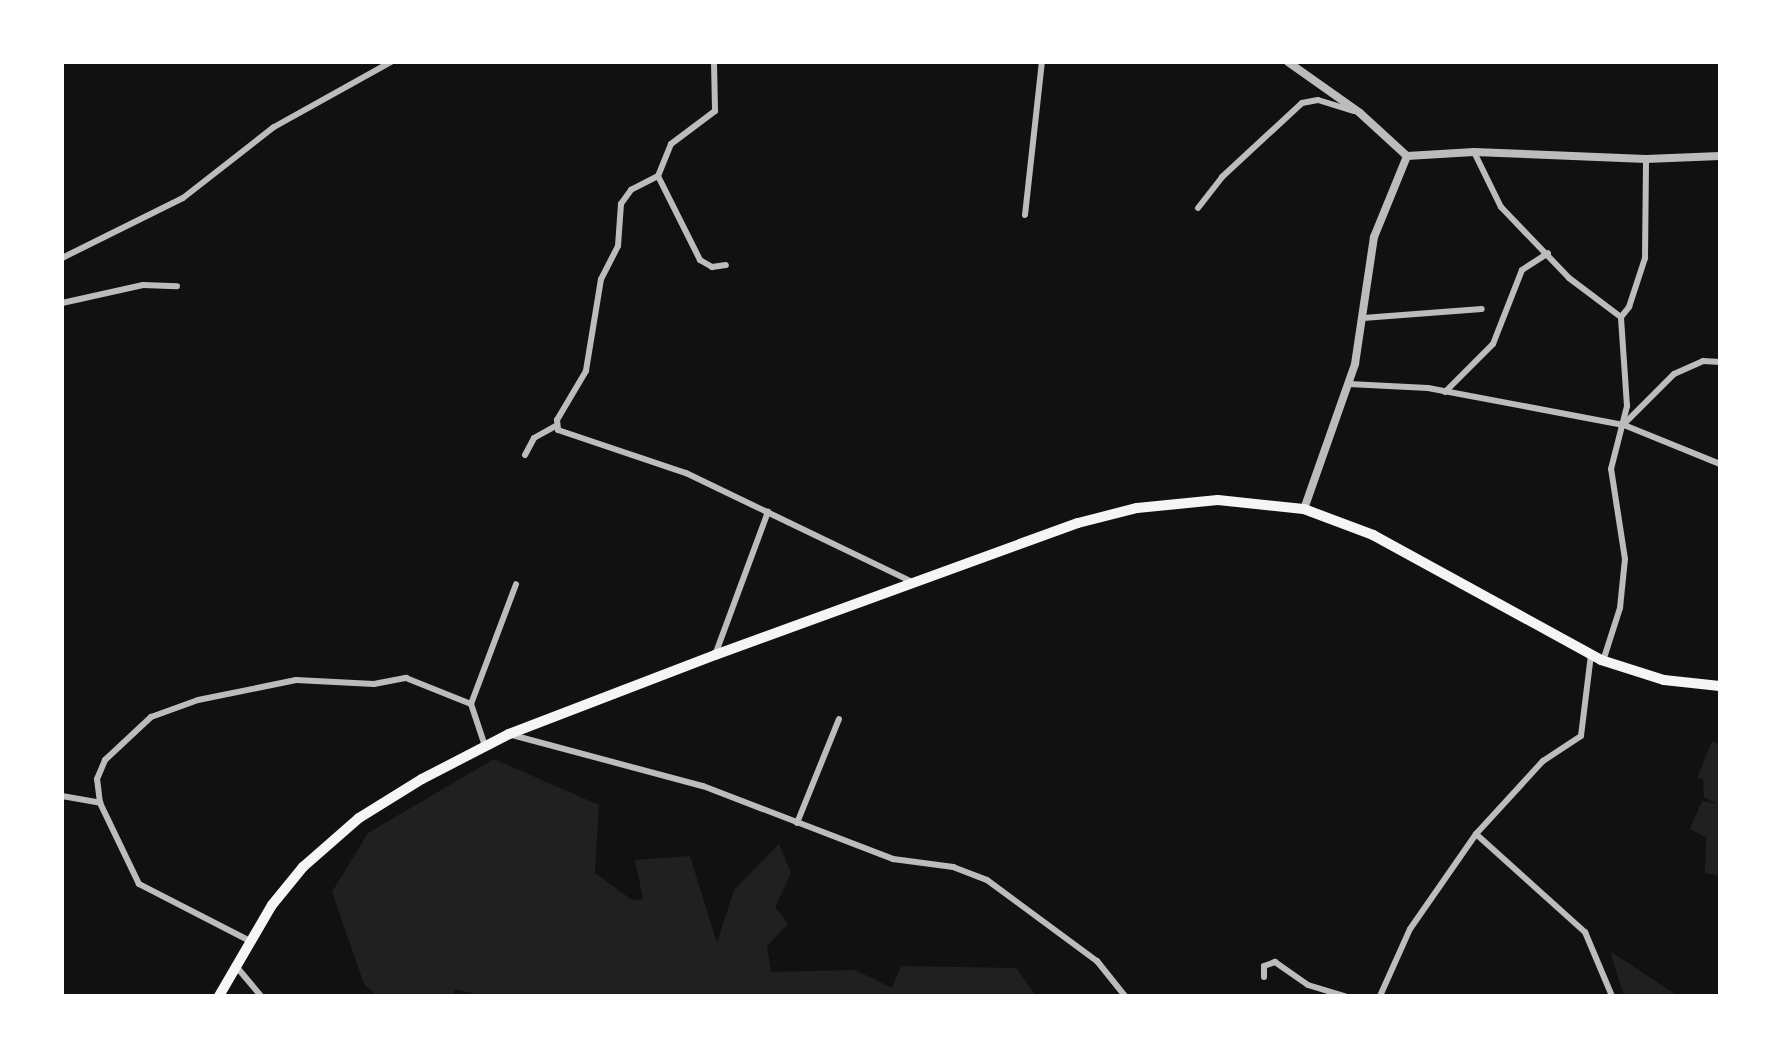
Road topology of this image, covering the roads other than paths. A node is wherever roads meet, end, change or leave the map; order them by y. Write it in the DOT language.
graph roads {
  1 [pos="391,62"];
  2 [pos="714,62"];
  3 [pos="1042,62"];
  4 [pos="1288,62"];
  5 [pos="1360,113"];
  6 [pos="1474,152"];
  7 [pos="1407,156"];
  8 [pos="1720,156"];
  9 [pos="1646,159"];
  10 [pos="658,176"];
  11 [pos="1198,208"];
  12 [pos="1025,215"];
  13 [pos="1548,253"];
  14 [pos="62,258"];
  15 [pos="726,265"];
  16 [pos="177,286"];
  17 [pos="62,303"];
  18 [pos="1482,309"];
  19 [pos="1621,317"];
  20 [pos="1363,318"];
  21 [pos="1720,362"];
  22 [pos="1349,384"];
  23 [pos="1445,392"];
  24 [pos="557,425"];
  25 [pos="1624,425"];
  26 [pos="525,455"];
  27 [pos="1720,464"];
  28 [pos="1304,509"];
  29 [pos="768,512"];
  30 [pos="516,584"];
  31 [pos="919,585"];
  32 [pos="1591,654"];
  33 [pos="715,655"];
  34 [pos="1603,661"];
  35 [pos="1720,686"];
  36 [pos="471,704"];
  37 [pos="839,719"];
  38 [pos="509,734"];
  39 [pos="485,746"];
  40 [pos="62,796"];
  41 [pos="100,803"];
  42 [pos="797,823"];
  43 [pos="1476,834"];
  44 [pos="250,941"];
  45 [pos="235,965"];
  46 [pos="1264,977"];
  47 [pos="219,996"];
  48 [pos="261,996"];
  49 [pos="1125,996"];
  50 [pos="1345,996"];
  51 [pos="1380,996"];
  52 [pos="1612,996"];
  1 -- 14 [label="street"];
  2 -- 10 [label="street"];
  3 -- 12 [label="street"];
  4 -- 5 [label="street"];
  5 -- 7 [label="street"];
  5 -- 11 [label="street"];
  6 -- 7 [label="street"];
  6 -- 9 [label="street"];
  6 -- 13 [label="street"];
  7 -- 20 [label="street"];
  8 -- 9 [label="street"];
  9 -- 19 [label="street"];
  10 -- 15 [label="street"];
  10 -- 24 [label="street"];
  13 -- 19 [label="street"];
  13 -- 23 [label="street"];
  16 -- 17 [label="street"];
  18 -- 20 [label="street"];
  19 -- 25 [label="street"];
  20 -- 22 [label="street"];
  21 -- 25 [label="street"];
  22 -- 23 [label="street"];
  22 -- 28 [label="street"];
  23 -- 25 [label="street"];
  24 -- 26 [label="street"];
  24 -- 29 [label="street"];
  25 -- 27 [label="street"];
  25 -- 34 [label="street"];
  28 -- 31 [label="highway"];
  28 -- 32 [label="highway"];
  29 -- 31 [label="street"];
  29 -- 33 [label="street"];
  30 -- 36 [label="street"];
  31 -- 33 [label="highway"];
  32 -- 34 [label="highway"];
  32 -- 43 [label="street"];
  33 -- 38 [label="highway"];
  34 -- 35 [label="highway"];
  36 -- 39 [label="street"];
  36 -- 41 [label="street"];
  37 -- 42 [label="street"];
  38 -- 39 [label="highway"];
  38 -- 42 [label="street"];
  39 -- 44 [label="highway"];
  40 -- 41 [label="street"];
  41 -- 44 [label="street"];
  42 -- 49 [label="street"];
  43 -- 51 [label="street"];
  43 -- 52 [label="street"];
  44 -- 45 [label="highway"];
  45 -- 47 [label="highway"];
  45 -- 48 [label="street"];
  46 -- 50 [label="street"];
}
